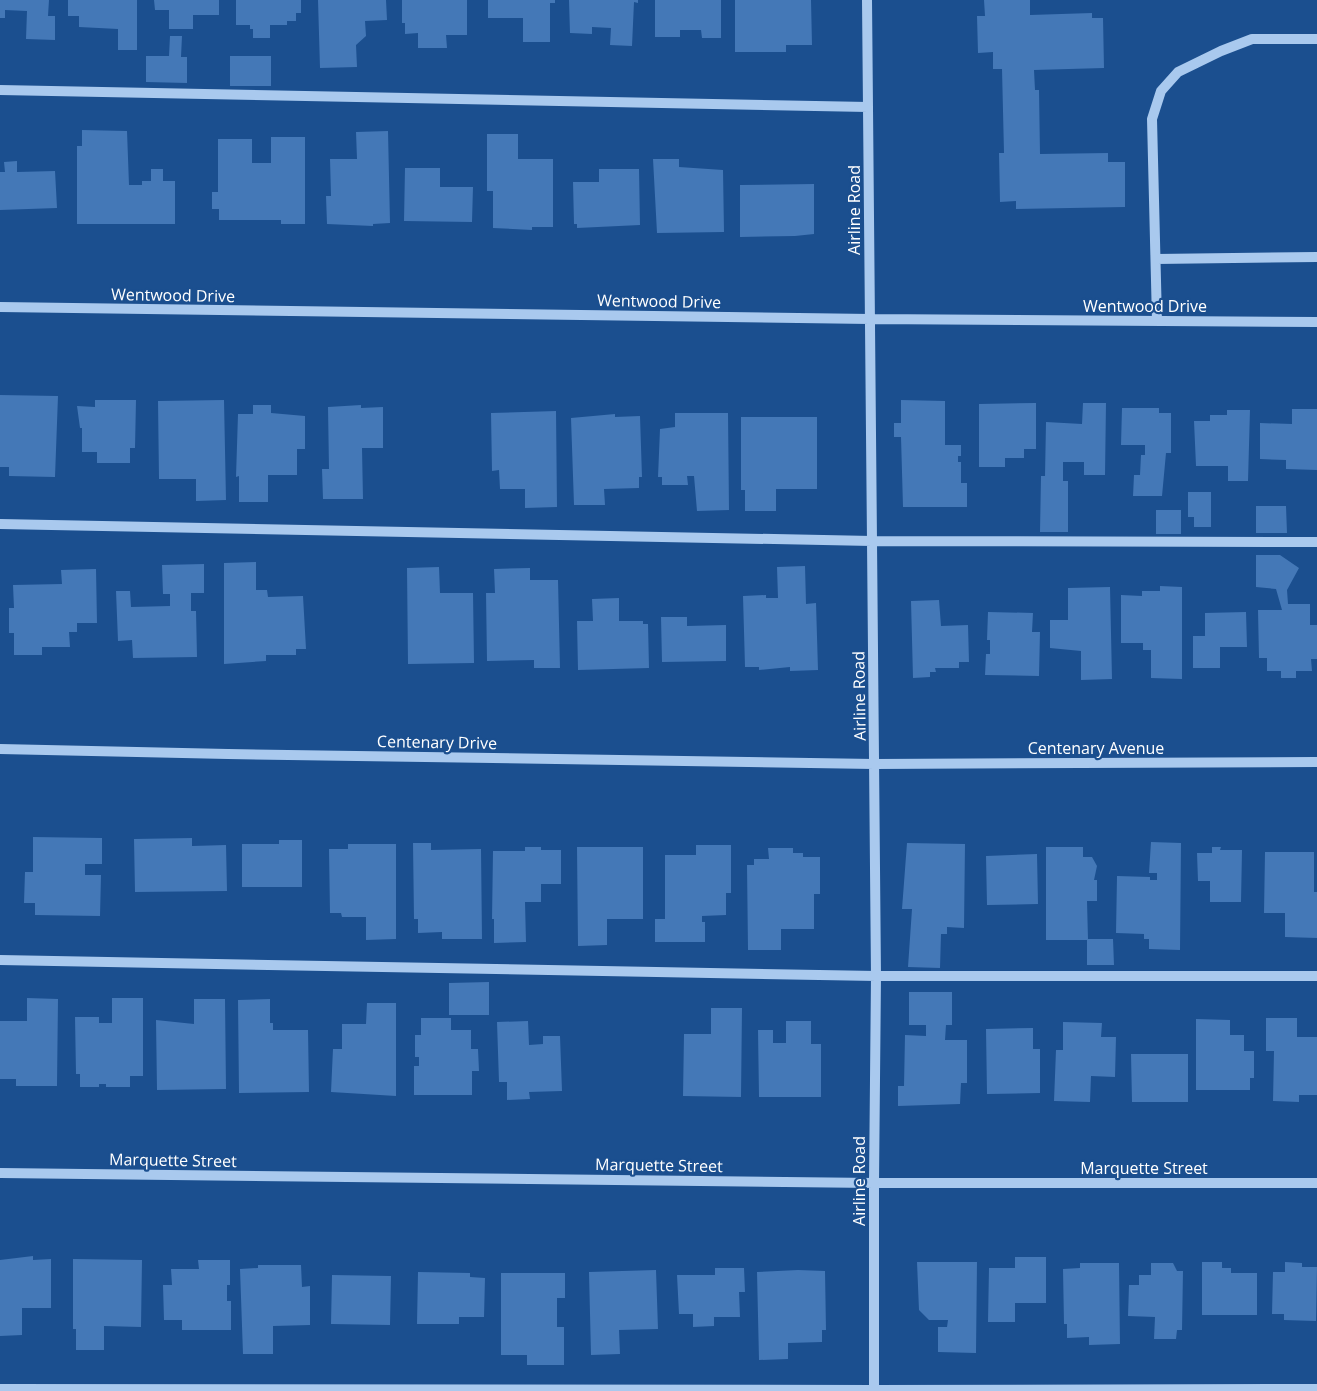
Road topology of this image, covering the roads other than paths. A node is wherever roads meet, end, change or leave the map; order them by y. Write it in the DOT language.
graph roads {
  1 [pos="867,0"];
  2 [pos="1317,39"];
  3 [pos="0,90"];
  4 [pos="868,107"];
  5 [pos="1317,257"];
  6 [pos="1156,259"];
  7 [pos="0,308"];
  8 [pos="870,319"];
  9 [pos="1157,321"];
  10 [pos="1317,322"];
  11 [pos="0,524"];
  12 [pos="872,541"];
  13 [pos="1317,542"];
  14 [pos="0,749"];
  15 [pos="1317,762"];
  16 [pos="874,764"];
  17 [pos="0,960"];
  18 [pos="876,976"];
  19 [pos="1317,976"];
  20 [pos="0,1173"];
  21 [pos="874,1183"];
  22 [pos="1317,1183"];
  23 [pos="0,1389"];
  24 [pos="1317,1389"];
  25 [pos="874,1391"];
  1 -- 4 [label="street, Airline Road"];
  2 -- 6 [label="street"];
  3 -- 4 [label="street"];
  4 -- 8 [label="street, Airline Road"];
  5 -- 6 [label="street"];
  6 -- 9 [label="street"];
  7 -- 8 [label="street, Wentwood Drive"];
  8 -- 9 [label="street, Wentwood Drive"];
  8 -- 12 [label="street, Airline Road"];
  9 -- 10 [label="street, Wentwood Drive"];
  11 -- 12 [label="street"];
  12 -- 13 [label="street"];
  12 -- 16 [label="street, Airline Road"];
  14 -- 16 [label="street, Centenary Drive"];
  15 -- 16 [label="street, Centenary Avenue"];
  16 -- 18 [label="street, Airline Road"];
  17 -- 18 [label="street"];
  18 -- 19 [label="street"];
  18 -- 21 [label="street, Airline Road"];
  20 -- 21 [label="street, Marquette Street"];
  21 -- 22 [label="street, Marquette Street"];
  21 -- 25 [label="street, Airline Road"];
  23 -- 25 [label="street"];
  24 -- 25 [label="street"];
}
